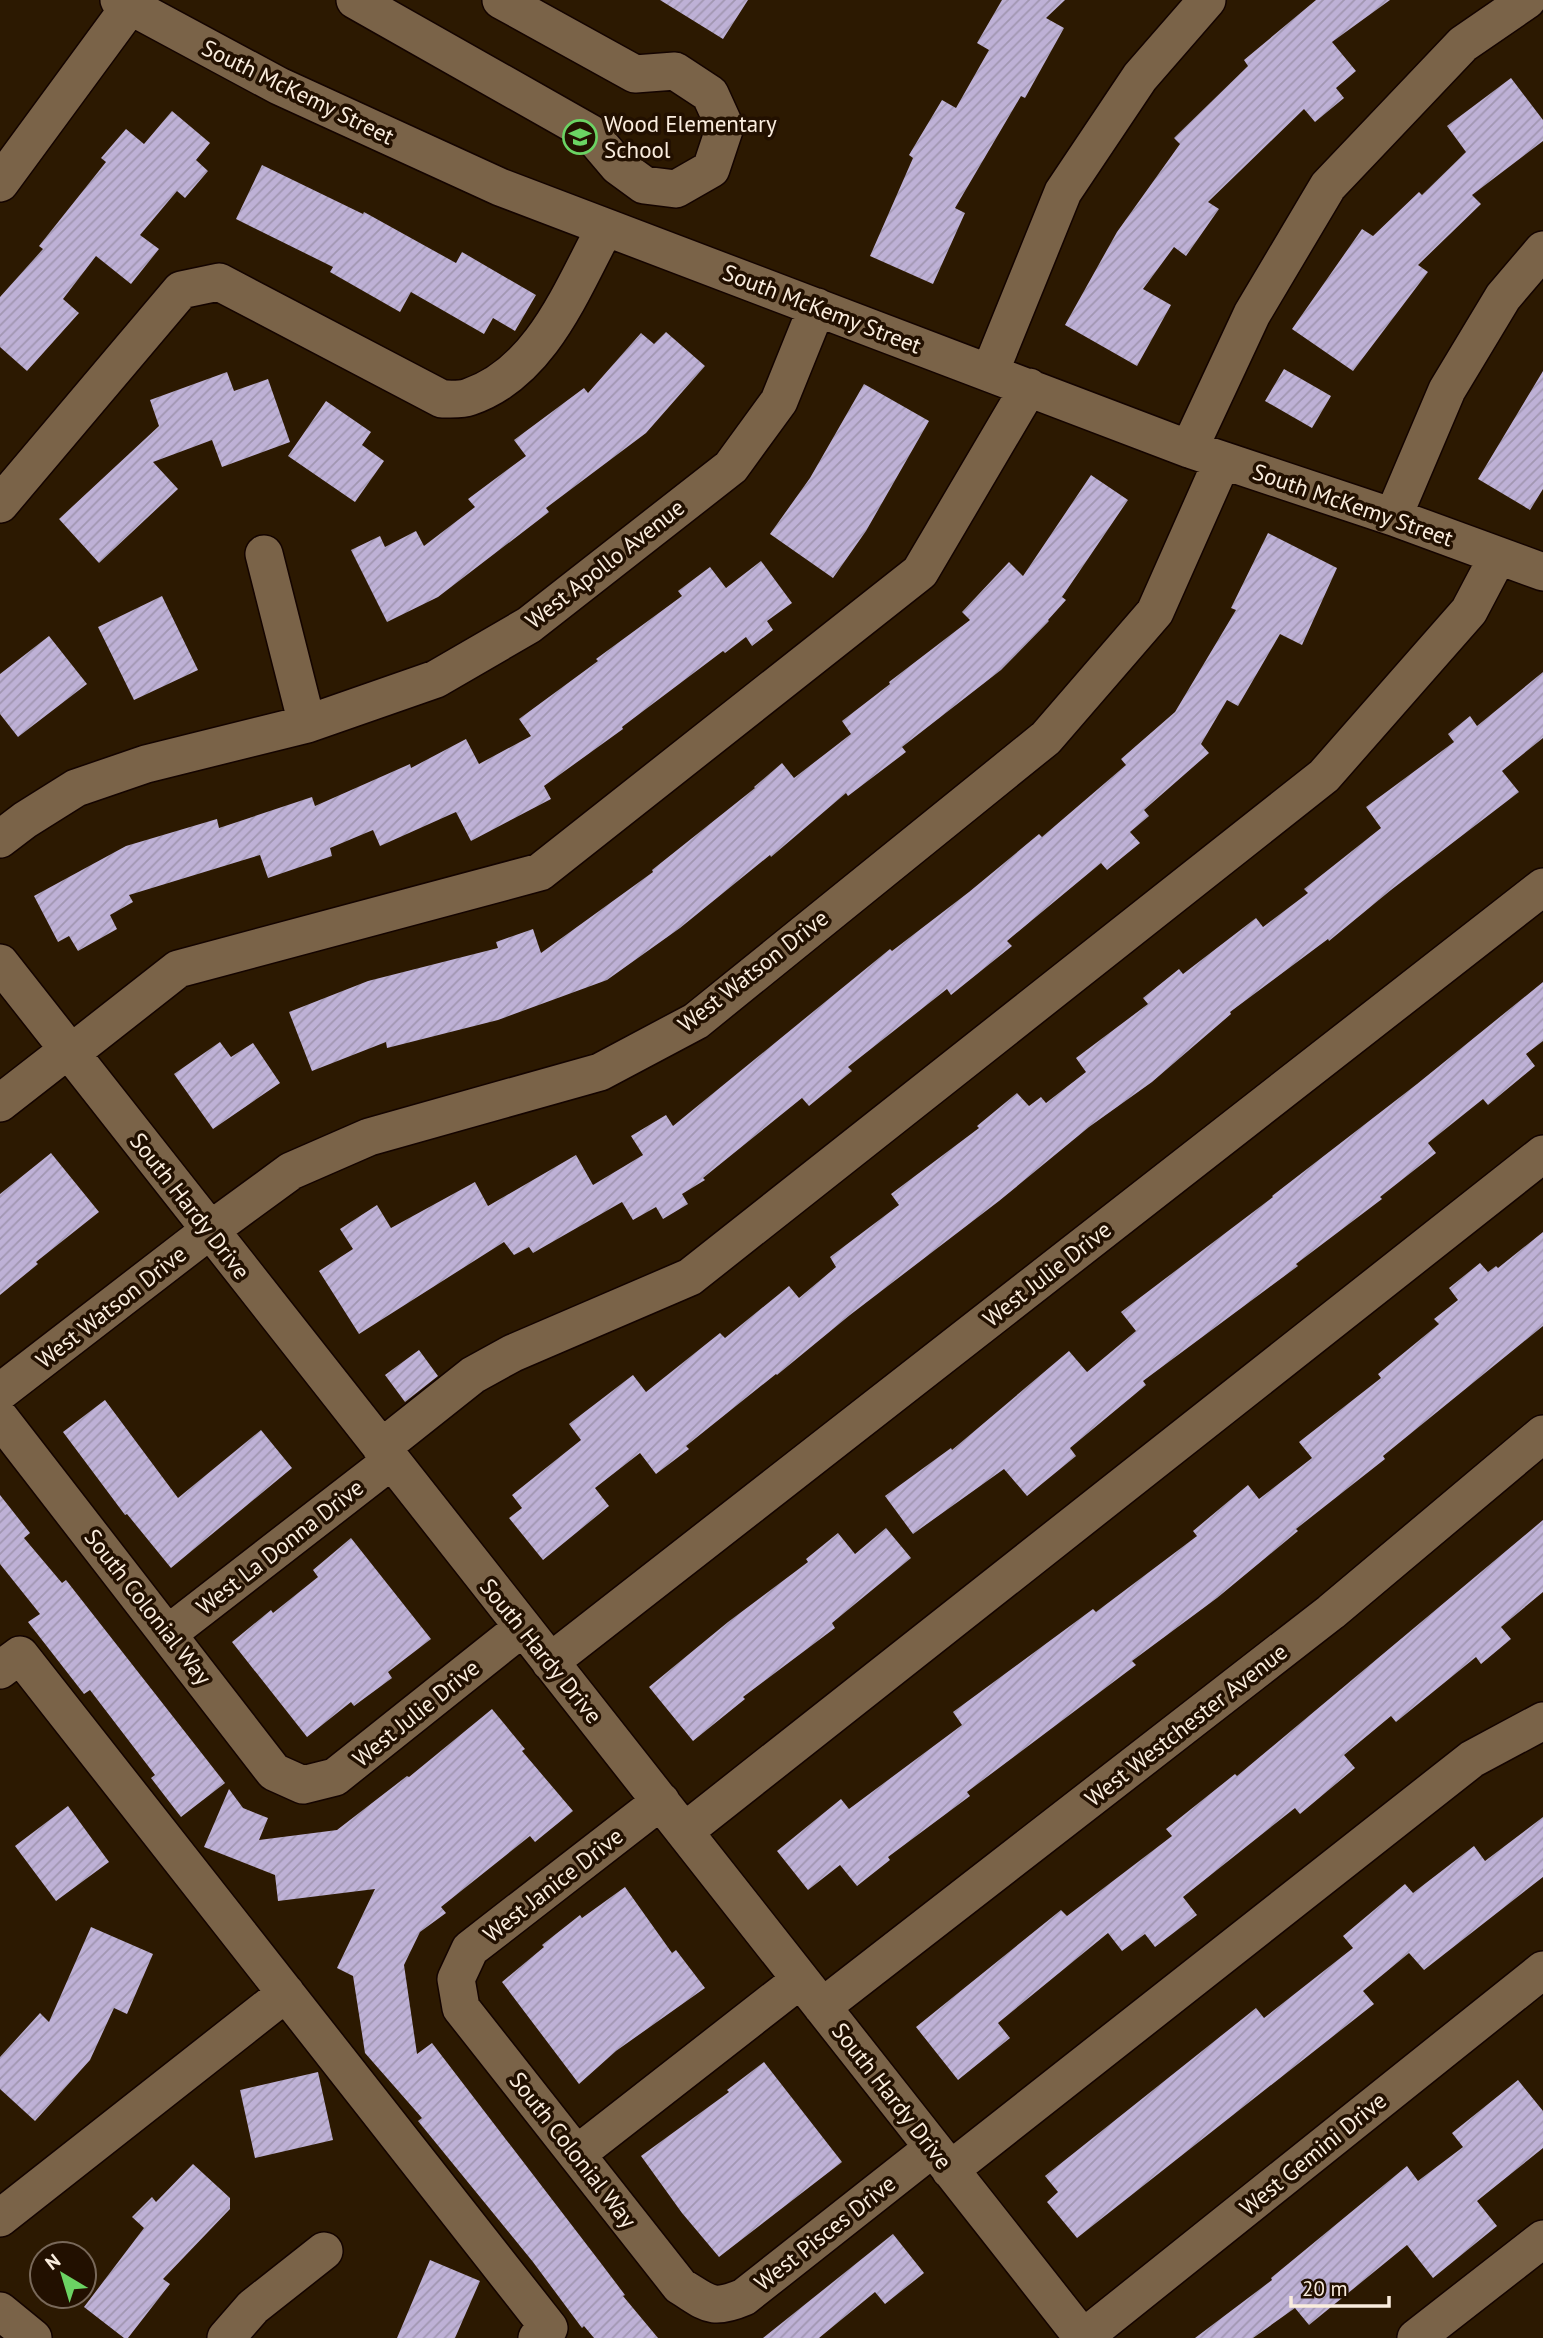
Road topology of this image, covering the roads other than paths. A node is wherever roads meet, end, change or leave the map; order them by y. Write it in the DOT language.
graph roads {
  1 [pos="355,0"];
  2 [pos="501,0"];
  3 [pos="1208,0"];
  4 [pos="1527,0"];
  5 [pos="125,3"];
  6 [pos="0,183"];
  7 [pos="605,228"];
  8 [pos="1543,250"];
  9 [pos="817,307"];
  10 [pos="990,372"];
  11 [pos="1029,387"];
  12 [pos="1205,455"];
  13 [pos="0,504"];
  14 [pos="1393,517"];
  15 [pos="264,554"];
  16 [pos="1498,556"];
  17 [pos="1543,572"];
  18 [pos="307,724"];
  19 [pos="0,839"];
  20 [pos="1543,887"];
  21 [pos="0,963"];
  22 [pos="69,1051"];
  23 [pos="0,1103"];
  24 [pos="1543,1154"];
  25 [pos="209,1231"];
  26 [pos="0,1392"];
  27 [pos="0,1418"];
  28 [pos="1543,1434"];
  29 [pos="386,1455"];
  30 [pos="522,1628"];
  31 [pos="169,1633"];
  32 [pos="551,1662"];
  33 [pos="0,1671"];
  34 [pos="1543,1721"];
  35 [pos="303,1786"];
  36 [pos="661,1801"];
  37 [pos="685,1831"];
  38 [pos="1543,1970"];
  39 [pos="456,1979"];
  40 [pos="286,1993"];
  41 [pos="811,1994"];
  42 [pos="576,2154"];
  43 [pos="942,2159"];
  44 [pos="0,2218"];
  45 [pos="1543,2239"];
  46 [pos="324,2251"];
  47 [pos="711,2305"];
  48 [pos="0,2311"];
  49 [pos="33,2338"];
  50 [pos="226,2338"];
  51 [pos="537,2338"];
  52 [pos="1083,2338"];
  53 [pos="1416,2338"];
  1 -- 2 [label="street"];
  3 -- 10 [label="street"];
  4 -- 12 [label="street, West Watson Drive"];
  5 -- 6 [label="street"];
  5 -- 7 [label="street, South McKemy Street"];
  7 -- 9 [label="street, South McKemy Street"];
  7 -- 13 [label="street"];
  8 -- 14 [label="street"];
  9 -- 10 [label="street, South McKemy Street"];
  9 -- 18 [label="street, West Apollo Avenue"];
  10 -- 11 [label="street, South McKemy Street"];
  11 -- 12 [label="street, South McKemy Street"];
  11 -- 22 [label="street"];
  12 -- 14 [label="street, South McKemy Street"];
  12 -- 25 [label="street, West Watson Drive"];
  14 -- 16 [label="street, South McKemy Street"];
  15 -- 18 [label="street"];
  16 -- 17 [label="street, South McKemy Street"];
  16 -- 29 [label="street, West La Donna Drive"];
  18 -- 19 [label="street, West Apollo Avenue"];
  20 -- 32 [label="street, West Julie Drive"];
  21 -- 22 [label="street, South Hardy Drive"];
  22 -- 23 [label="street"];
  22 -- 25 [label="street, South Hardy Drive"];
  24 -- 37 [label="street"];
  25 -- 26 [label="street, West Watson Drive"];
  25 -- 29 [label="street, South Hardy Drive"];
  27 -- 31 [label="street, South Colonial Way"];
  28 -- 41 [label="street, West Westchester Avenue"];
  29 -- 30 [label="street, South Hardy Drive"];
  29 -- 31 [label="street, West La Donna Drive"];
  30 -- 32 [label="street, South Hardy Drive"];
  30 -- 35 [label="street, West Julie Drive"];
  31 -- 35 [label="street, South Colonial Way"];
  32 -- 36 [label="street, South Hardy Drive"];
  33 -- 40 [label="street"];
  34 -- 43 [label="street, West Pisces Drive"];
  36 -- 37 [label="street, South Hardy Drive"];
  36 -- 39 [label="street, West Janice Drive"];
  37 -- 41 [label="street, South Hardy Drive"];
  38 -- 52 [label="street, West Gemini Drive"];
  39 -- 42 [label="street, South Colonial Way"];
  40 -- 44 [label="street"];
  40 -- 51 [label="street"];
  41 -- 42 [label="street, West Westchester Avenue"];
  41 -- 43 [label="street, South Hardy Drive"];
  42 -- 47 [label="street, South Colonial Way"];
  43 -- 47 [label="street, West Pisces Drive"];
  43 -- 52 [label="street, South Hardy Drive"];
  45 -- 53 [label="street"];
  46 -- 50 [label="street"];
  48 -- 49 [label="street"];
}
